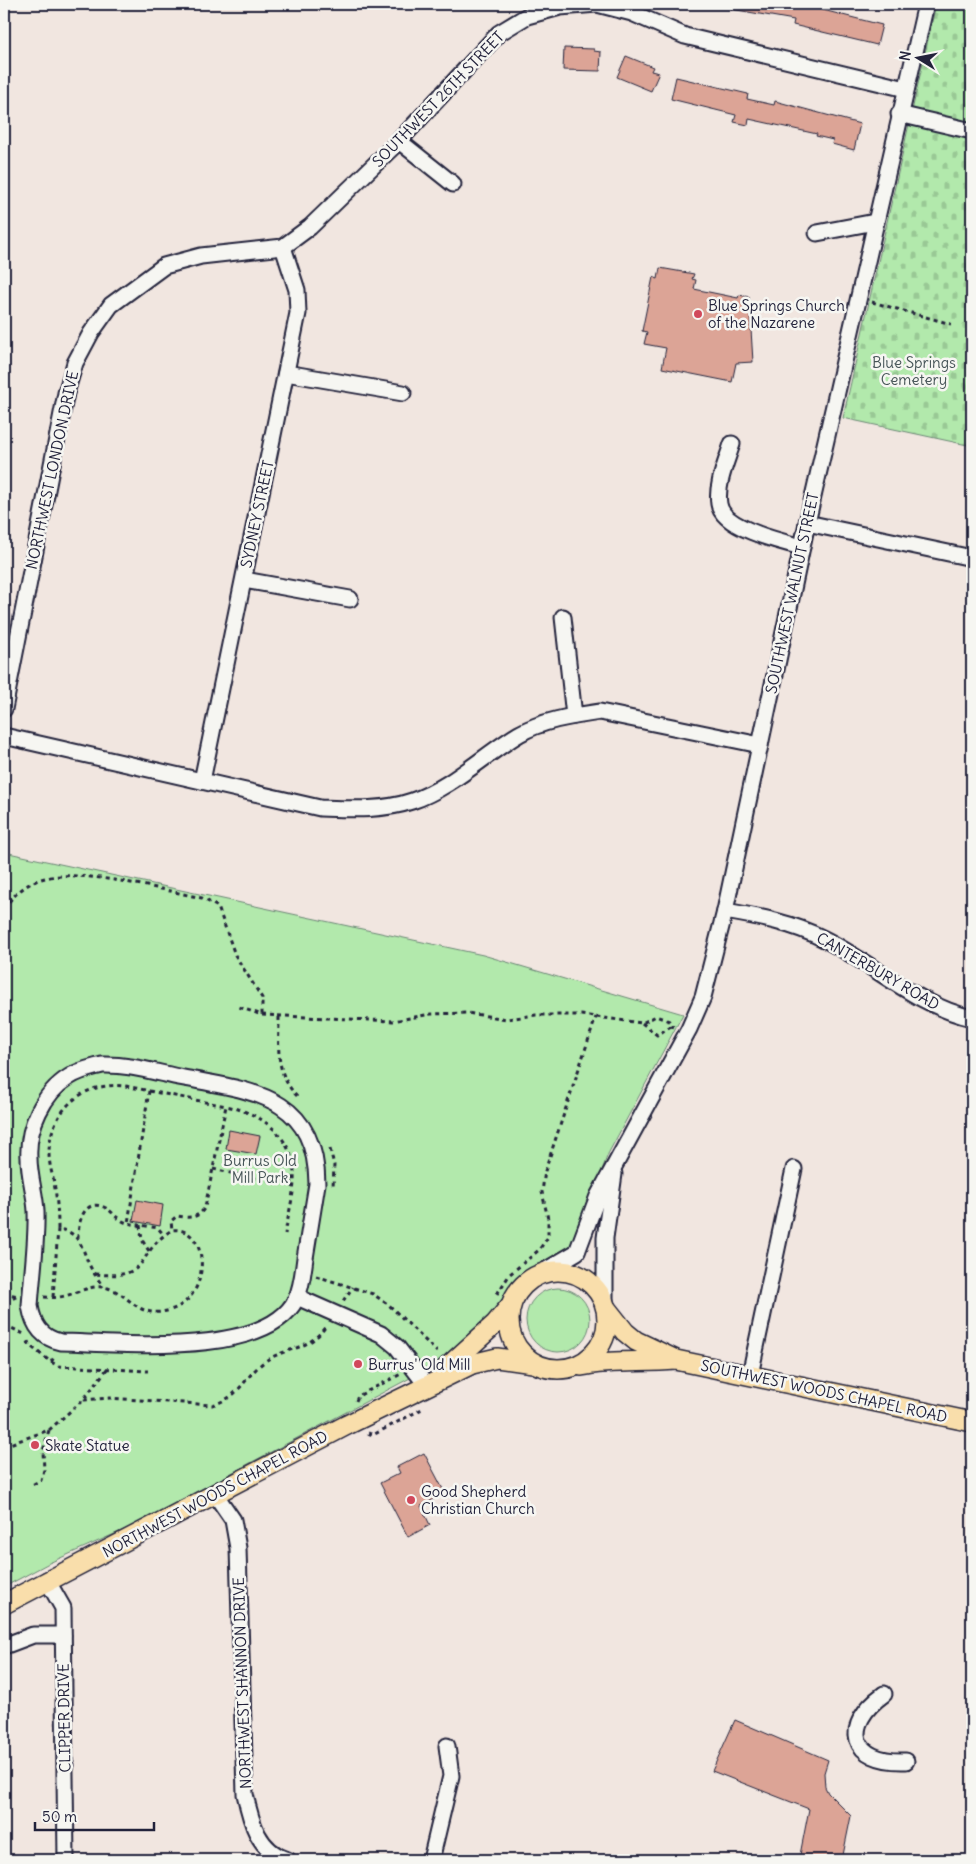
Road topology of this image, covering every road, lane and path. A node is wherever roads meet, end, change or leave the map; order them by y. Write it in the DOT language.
graph roads {
  1 [pos="926,4"];
  2 [pos="906,90"];
  3 [pos="899,114"];
  4 [pos="972,131"];
  5 [pos="399,141"];
  6 [pos="453,184"];
  7 [pos="874,222"];
  8 [pos="817,233"];
  9 [pos="283,247"];
  10 [pos="857,298"];
  11 [pos="951,324"];
  12 [pos="286,373"];
  13 [pos="403,393"];
  14 [pos="732,444"];
  15 [pos="807,523"];
  16 [pos="802,547"];
  17 [pos="972,558"];
  18 [pos="244,580"];
  19 [pos="350,598"];
  20 [pos="563,617"];
  21 [pos="4,709"];
  22 [pos="574,716"];
  23 [pos="4,736"];
  24 [pos="760,745"];
  25 [pos="202,781"];
  26 [pos="4,908"];
  27 [pos="725,911"];
  28 [pos="239,1006"];
  29 [pos="262,1015"];
  30 [pos="596,1017"];
  31 [pos="972,1018"];
  32 [pos="642,1023"];
  33 [pos="671,1026"];
  34 [pos="676,1027"];
  35 [pos="150,1091"];
  36 [pos="226,1106"];
  37 [pos="616,1166"];
  38 [pos="213,1169"];
  39 [pos="794,1169"];
  40 [pos="293,1183"];
  41 [pos="128,1223"];
  42 [pos="140,1225"];
  43 [pos="4,1226"];
  44 [pos="58,1229"];
  45 [pos="172,1230"];
  46 [pos="285,1234"];
  47 [pos="164,1235"];
  48 [pos="78,1238"];
  49 [pos="149,1251"];
  50 [pos="4,1260"];
  51 [pos="543,1272"];
  52 [pos="95,1274"];
  53 [pos="316,1276"];
  54 [pos="104,1287"];
  55 [pos="353,1287"];
  56 [pos="4,1293"];
  57 [pos="38,1296"];
  58 [pos="53,1297"];
  59 [pos="298,1297"];
  60 [pos="501,1303"];
  61 [pos="606,1304"];
  62 [pos="341,1305"];
  63 [pos="329,1321"];
  64 [pos="4,1325"];
  65 [pos="445,1346"];
  66 [pos="676,1360"];
  67 [pos="51,1362"];
  68 [pos="533,1363"];
  69 [pos="107,1369"];
  70 [pos="565,1369"];
  71 [pos="148,1371"];
  72 [pos="750,1375"];
  73 [pos="395,1377"];
  74 [pos="427,1386"];
  75 [pos="358,1396"];
  76 [pos="83,1400"];
  77 [pos="972,1422"];
  78 [pos="49,1430"];
  79 [pos="4,1446"];
  80 [pos="30,1486"];
  81 [pos="215,1494"];
  82 [pos="47,1580"];
  83 [pos="4,1604"];
  84 [pos="63,1635"];
  85 [pos="4,1646"];
  86 [pos="884,1694"];
  87 [pos="448,1746"];
  88 [pos="906,1761"];
  89 [pos="66,1860"];
  90 [pos="288,1860"];
  91 [pos="431,1860"];
  1 -- 2 [label="street, SOUTHWEST WALNUT STREET"];
  2 -- 3 [label="street, SOUTHWEST WALNUT STREET"];
  2 -- 5 [label="street, SOUTHWEST 26TH STREET"];
  3 -- 4 [label="street"];
  3 -- 7 [label="street, SOUTHWEST WALNUT STREET"];
  5 -- 6 [label="street"];
  5 -- 9 [label="street, SOUTHWEST 26TH STREET"];
  7 -- 8 [label="street"];
  7 -- 10 [label="street, SOUTHWEST WALNUT STREET"];
  9 -- 12 [label="street, SYDNEY STREET"];
  9 -- 21 [label="street, NORTHWEST LONDON DRIVE"];
  10 -- 11 [label="path"];
  10 -- 15 [label="street, SOUTHWEST WALNUT STREET"];
  12 -- 13 [label="street"];
  12 -- 18 [label="street, SYDNEY STREET"];
  14 -- 16 [label="street"];
  15 -- 16 [label="street, SOUTHWEST WALNUT STREET"];
  15 -- 17 [label="street"];
  16 -- 24 [label="street, SOUTHWEST WALNUT STREET"];
  18 -- 19 [label="street"];
  18 -- 25 [label="street, SYDNEY STREET"];
  20 -- 22 [label="street"];
  22 -- 24 [label="street"];
  22 -- 25 [label="street"];
  23 -- 25 [label="street"];
  24 -- 27 [label="street, SOUTHWEST WALNUT STREET"];
  26 -- 29 [label="path"];
  27 -- 31 [label="street, CANTERBURY ROAD"];
  27 -- 37 [label="street, SOUTHWEST WALNUT STREET"];
  28 -- 29 [label="path"];
  29 -- 30 [label="path"];
  30 -- 32 [label="path"];
  30 -- 60 [label="path"];
  32 -- 33 [label="path"];
  32 -- 33 [label="path"];
  33 -- 34 [label="path"];
  35 -- 36 [label="path"];
  35 -- 41 [label="path"];
  35 -- 44 [label="path"];
  36 -- 38 [label="path"];
  36 -- 40 [label="path"];
  37 -- 51 [label="street, SOUTHWEST WALNUT STREET"];
  37 -- 61 [label="street, SOUTHWEST WALNUT STREET"];
  38 -- 40 [label="path"];
  38 -- 45 [label="path"];
  39 -- 72 [label="street"];
  40 -- 46 [label="path"];
  41 -- 42 [label="path"];
  41 -- 48 [label="path"];
  42 -- 47 [label="path"];
  42 -- 49 [label="path"];
  43 -- 50 [label="path"];
  44 -- 48 [label="path"];
  44 -- 58 [label="path"];
  45 -- 47 [label="path"];
  45 -- 54 [label="path"];
  47 -- 49 [label="path"];
  48 -- 52 [label="path"];
  49 -- 52 [label="path"];
  51 -- 60 [label="main road"];
  51 -- 61 [label="main road"];
  52 -- 54 [label="path"];
  53 -- 55 [label="path"];
  54 -- 58 [label="path"];
  55 -- 62 [label="path"];
  55 -- 65 [label="path"];
  56 -- 64 [label="path"];
  57 -- 58 [label="path"];
  59 -- 59 [label="street"];
  59 -- 74 [label="street"];
  60 -- 68 [label="main road"];
  60 -- 74 [label="main road, NORTHWEST WOODS CHAPEL ROAD"];
  61 -- 66 [label="main road, SOUTHWEST WOODS CHAPEL ROAD"];
  61 -- 70 [label="main road"];
  63 -- 76 [label="path"];
  66 -- 70 [label="main road, SOUTHWEST WOODS CHAPEL ROAD"];
  66 -- 72 [label="main road, SOUTHWEST WOODS CHAPEL ROAD"];
  67 -- 69 [label="path"];
  68 -- 70 [label="main road"];
  68 -- 74 [label="main road, NORTHWEST WOODS CHAPEL ROAD"];
  69 -- 71 [label="path"];
  69 -- 76 [label="path"];
  72 -- 77 [label="main road, SOUTHWEST WOODS CHAPEL ROAD"];
  73 -- 75 [label="path"];
  74 -- 81 [label="main road, NORTHWEST WOODS CHAPEL ROAD"];
  76 -- 78 [label="path"];
  78 -- 79 [label="path"];
  78 -- 80 [label="path"];
  81 -- 82 [label="main road, NORTHWEST WOODS CHAPEL ROAD"];
  81 -- 90 [label="street, NORTHWEST SHANNON DRIVE"];
  82 -- 83 [label="main road, NORTHWEST WOODS CHAPEL ROAD"];
  82 -- 84 [label="street, CLIPPER DRIVE"];
  84 -- 85 [label="street"];
  84 -- 89 [label="street, CLIPPER DRIVE"];
  86 -- 88 [label="street"];
  87 -- 91 [label="street"];
}
